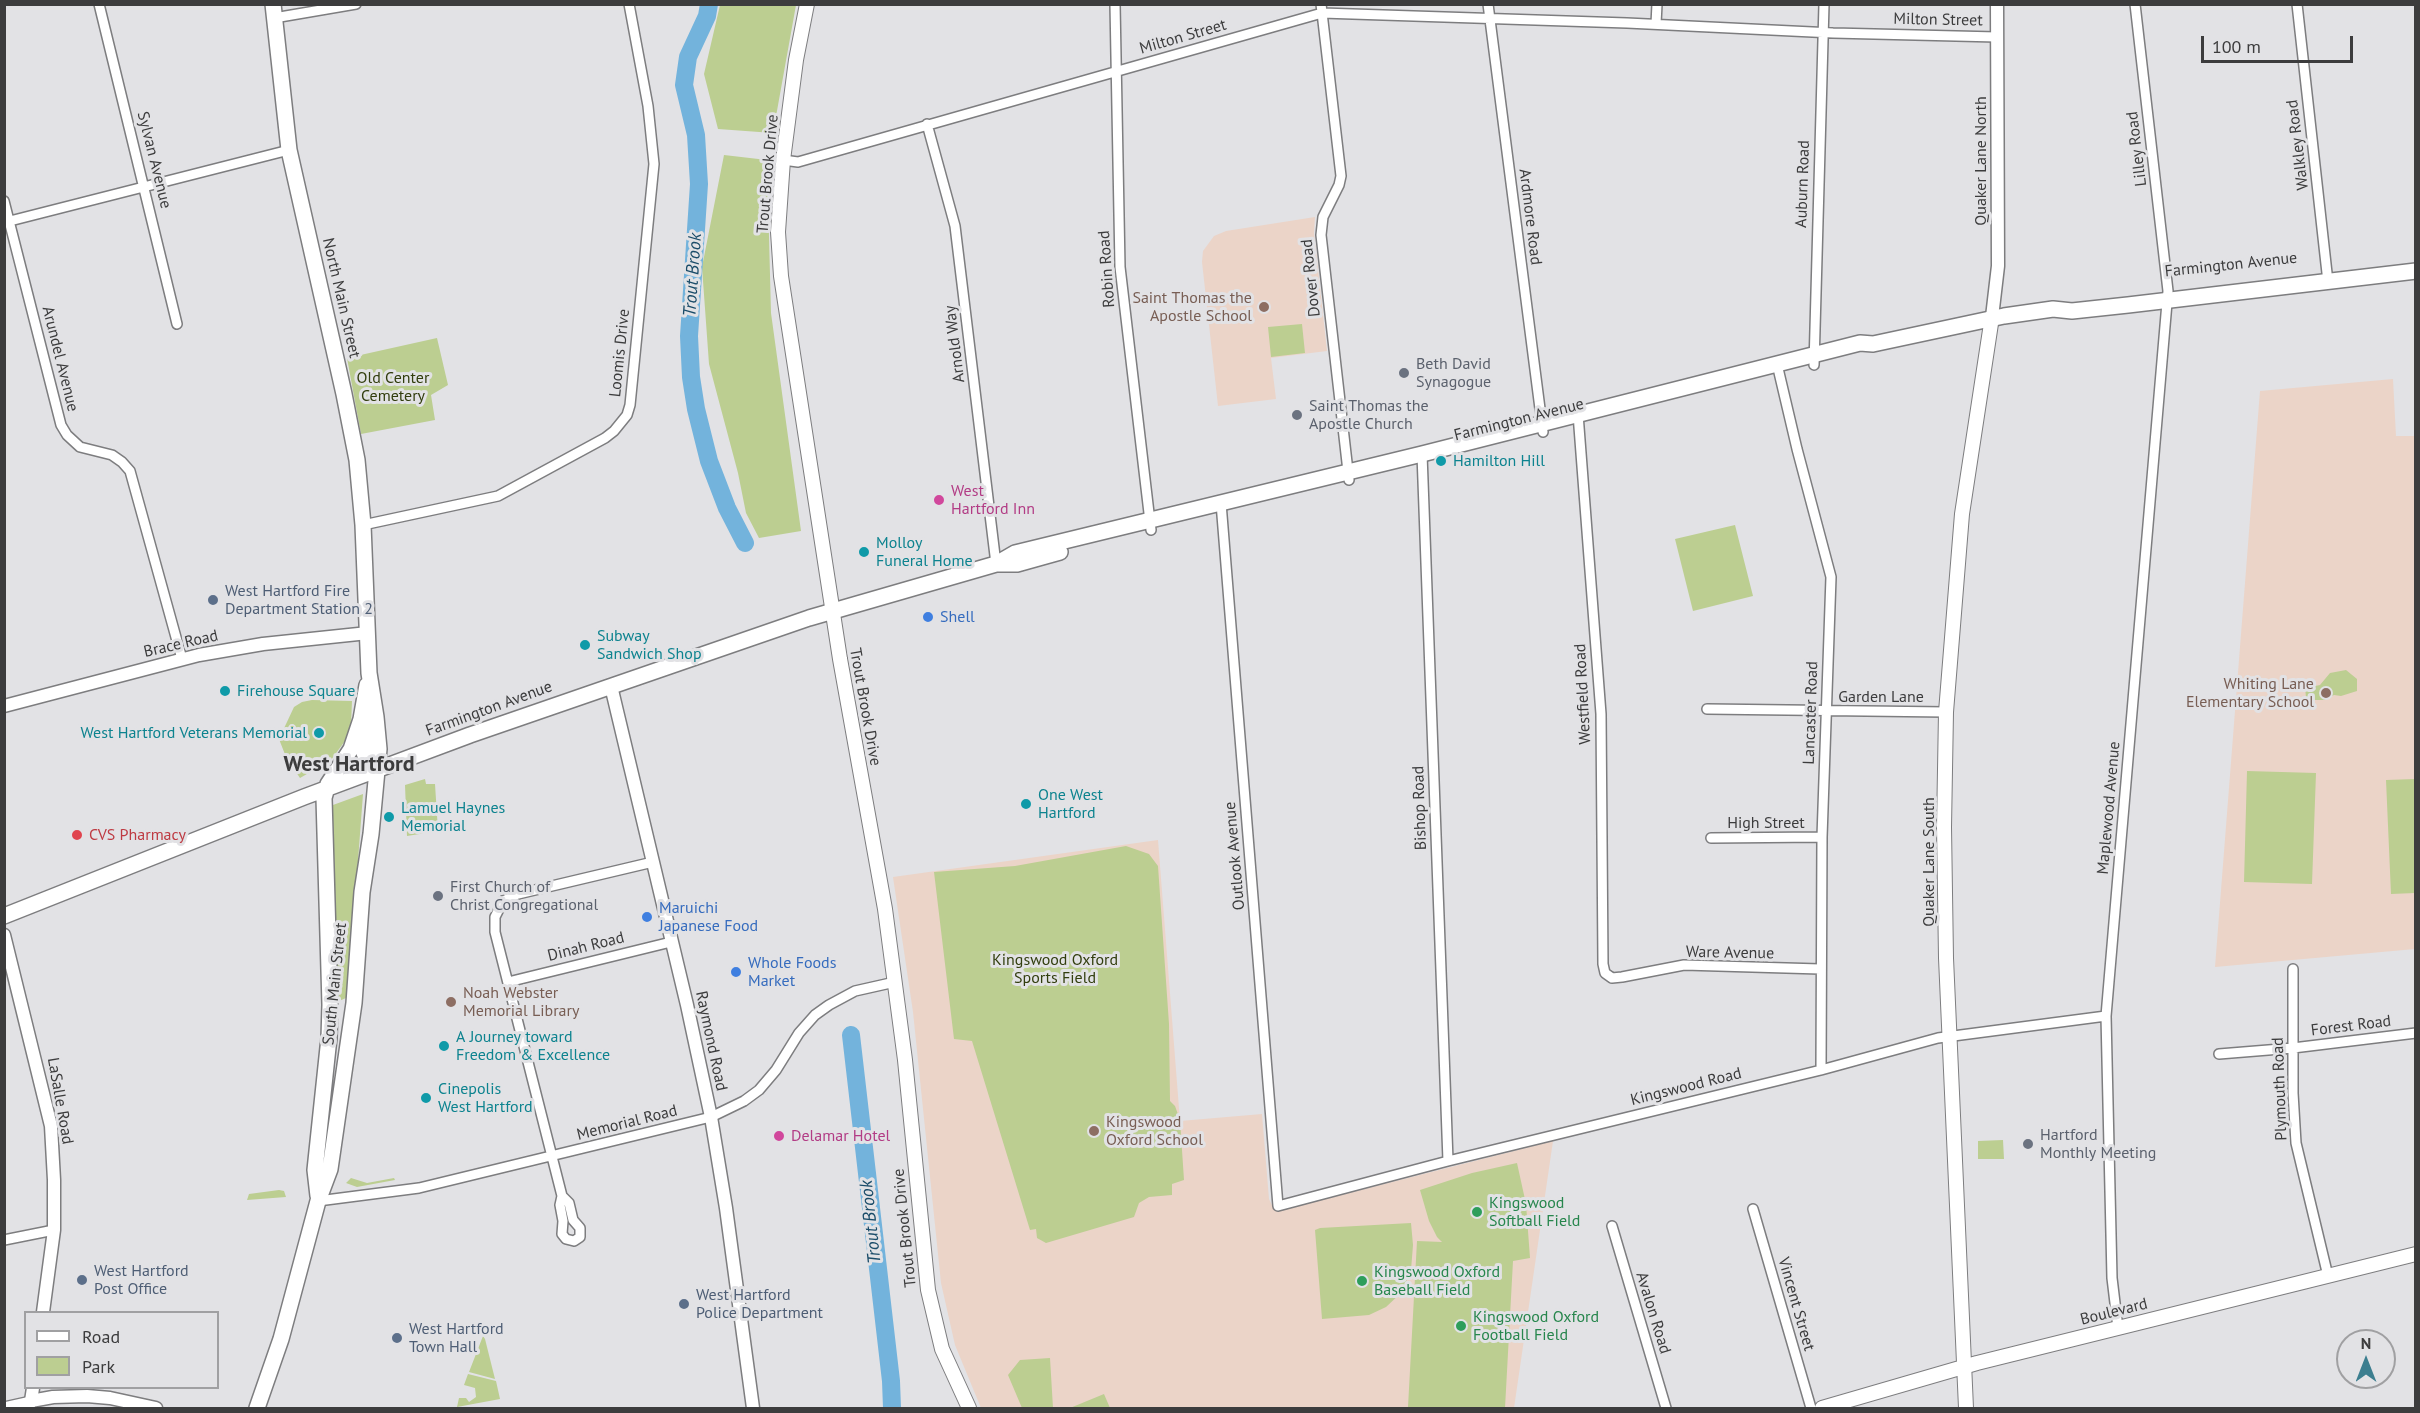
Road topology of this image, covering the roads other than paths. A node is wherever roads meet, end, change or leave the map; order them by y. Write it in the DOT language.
graph roads {
  1 [pos="99,4"];
  2 [pos="356,4"];
  3 [pos="629,4"];
  4 [pos="807,4"];
  5 [pos="1115,4"];
  6 [pos="1488,4"];
  7 [pos="1657,4"];
  8 [pos="1824,4"];
  9 [pos="1996,4"];
  10 [pos="2135,4"];
  11 [pos="2297,4"];
  12 [pos="1322,9"];
  13 [pos="274,11"];
  14 [pos="1490,20"];
  15 [pos="1656,24"];
  16 [pos="1823,33"];
  17 [pos="1997,37"];
  18 [pos="1118,70"];
  19 [pos="927,124"];
  20 [pos="289,150"];
  21 [pos="783,160"];
  22 [pos="145,188"];
  23 [pos="4,201"];
  24 [pos="7,221"];
  25 [pos="2415,262"];
  26 [pos="2415,272"];
  27 [pos="2328,277"];
  28 [pos="2168,296"];
  29 [pos="1992,317"];
  30 [pos="177,324"];
  31 [pos="1813,360"];
  32 [pos="1778,369"];
  33 [pos="1579,418"];
  34 [pos="1542,427"];
  35 [pos="1422,458"];
  36 [pos="1348,476"];
  37 [pos="1221,508"];
  38 [pos="363,525"];
  39 [pos="1150,525"];
  40 [pos="996,564"];
  41 [pos="833,610"];
  42 [pos="368,633"];
  43 [pos="182,659"];
  44 [pos="369,673"];
  45 [pos="611,686"];
  46 [pos="4,706"];
  47 [pos="1707,709"];
  48 [pos="1826,712"];
  49 [pos="1946,712"];
  50 [pos="378,768"];
  51 [pos="326,788"];
  52 [pos="1822,837"];
  53 [pos="1712,838"];
  54 [pos="653,862"];
  55 [pos="4,915"];
  56 [pos="4,934"];
  57 [pos="671,942"];
  58 [pos="1820,969"];
  59 [pos="2293,969"];
  60 [pos="1605,973"];
  61 [pos="508,982"];
  62 [pos="895,982"];
  63 [pos="2106,1016"];
  64 [pos="2415,1033"];
  65 [pos="1950,1035"];
  66 [pos="2293,1048"];
  67 [pos="2219,1054"];
  68 [pos="1821,1070"];
  69 [pos="711,1118"];
  70 [pos="553,1157"];
  71 [pos="1448,1161"];
  72 [pos="562,1196"];
  73 [pos="318,1202"];
  74 [pos="1278,1206"];
  75 [pos="1753,1209"];
  76 [pos="1612,1226"];
  77 [pos="54,1230"];
  78 [pos="4,1240"];
  79 [pos="2415,1254"];
  80 [pos="2328,1276"];
  81 [pos="43,1311"];
  82 [pos="2118,1328"];
  83 [pos="1965,1366"];
  84 [pos="33,1389"];
  85 [pos="30,1405"];
  86 [pos="4,1407"];
  87 [pos="156,1408"];
  88 [pos="256,1408"];
  89 [pos="753,1408"];
  90 [pos="969,1408"];
  91 [pos="1666,1408"];
  92 [pos="1811,1408"];
  93 [pos="1822,1408"];
  94 [pos="1966,1408"];
  1 -- 22 [label="street, Sylvan Avenue"];
  2 -- 13 [label="street"];
  3 -- 38 [label="street, Loomis Drive"];
  4 -- 21 [label="main road, Trout Brook Drive"];
  5 -- 18 [label="street, Robin Road"];
  6 -- 14 [label="street, Ardmore Road"];
  7 -- 15 [label="street"];
  8 -- 16 [label="street, Auburn Road"];
  9 -- 17 [label="street, Quaker Lane North"];
  10 -- 28 [label="street, Lilley Road"];
  11 -- 27 [label="street, Walkley Road"];
  12 -- 14 [label="street, Milton Street"];
  12 -- 18 [label="street, Milton Street"];
  12 -- 36 [label="street, Dover Road"];
  13 -- 20 [label="main road, North Main Street"];
  14 -- 15 [label="street, Milton Street"];
  14 -- 34 [label="street, Ardmore Road"];
  15 -- 16 [label="street, Milton Street"];
  16 -- 17 [label="street, Milton Street"];
  16 -- 31 [label="street, Auburn Road"];
  17 -- 29 [label="street, Quaker Lane North"];
  18 -- 19 [label="street, Milton Street"];
  18 -- 39 [label="street, Robin Road"];
  19 -- 21 [label="street, Milton Street"];
  19 -- 40 [label="street, Arnold Way"];
  20 -- 22 [label="street"];
  20 -- 38 [label="main road, North Main Street"];
  21 -- 41 [label="main road, Trout Brook Drive"];
  22 -- 24 [label="street"];
  22 -- 30 [label="street, Sylvan Avenue"];
  23 -- 24 [label="street, Arundel Avenue"];
  24 -- 43 [label="street, Arundel Avenue"];
  25 -- 27 [label="main road, Farmington Avenue"];
  26 -- 27 [label="main road, Farmington Avenue"];
  27 -- 28 [label="main road, Farmington Avenue"];
  28 -- 29 [label="main road, Farmington Avenue"];
  28 -- 63 [label="street, Maplewood Avenue"];
  29 -- 31 [label="main road, Farmington Avenue"];
  29 -- 49 [label="main road, Quaker Lane South"];
  31 -- 32 [label="main road, Farmington Avenue"];
  32 -- 33 [label="main road, Farmington Avenue"];
  32 -- 48 [label="street, Lancaster Road"];
  33 -- 34 [label="main road, Farmington Avenue"];
  33 -- 60 [label="street, Westfield Road"];
  34 -- 35 [label="main road, Farmington Avenue"];
  35 -- 36 [label="main road, Farmington Avenue"];
  35 -- 71 [label="street, Bishop Road"];
  36 -- 37 [label="main road, Farmington Avenue"];
  37 -- 39 [label="main road, Farmington Avenue"];
  37 -- 74 [label="street, Outlook Avenue"];
  38 -- 42 [label="main road, North Main Street"];
  39 -- 40 [label="main road, Farmington Avenue"];
  40 -- 41 [label="main road, Farmington Avenue"];
  41 -- 45 [label="main road, Farmington Avenue"];
  41 -- 62 [label="main road, Trout Brook Drive"];
  42 -- 43 [label="street, Brace Road"];
  42 -- 44 [label="main road, North Main Street"];
  43 -- 46 [label="street, Brace Road"];
  44 -- 50 [label="main road, North Main Street"];
  44 -- 51 [label="main road, North Main Street"];
  45 -- 50 [label="main road, Farmington Avenue"];
  45 -- 54 [label="street, Raymond Road"];
  47 -- 48 [label="street, Garden Lane"];
  48 -- 49 [label="street, Garden Lane"];
  48 -- 52 [label="street, Lancaster Road"];
  49 -- 65 [label="main road, Quaker Lane South"];
  50 -- 51 [label="main road, Farmington Avenue"];
  50 -- 73 [label="main road, South Main Street"];
  51 -- 55 [label="main road, Farmington Avenue"];
  51 -- 73 [label="main road, South Main Street"];
  52 -- 53 [label="street, High Street"];
  52 -- 58 [label="street, Lancaster Road"];
  54 -- 57 [label="street, Raymond Road"];
  54 -- 61 [label="street"];
  56 -- 77 [label="street, LaSalle Road"];
  57 -- 61 [label="street, Dinah Road"];
  57 -- 69 [label="street, Raymond Road"];
  58 -- 60 [label="street, Ware Avenue"];
  58 -- 68 [label="street, Lancaster Road"];
  59 -- 66 [label="street, Plymouth Road"];
  61 -- 70 [label="street"];
  62 -- 69 [label="street, Memorial Road"];
  62 -- 90 [label="main road, Trout Brook Drive"];
  63 -- 65 [label="street, Kingswood Road"];
  63 -- 82 [label="street, Maplewood Avenue"];
  64 -- 66 [label="street, Forest Road"];
  65 -- 68 [label="street, Kingswood Road"];
  65 -- 83 [label="main road, Quaker Lane South"];
  66 -- 67 [label="street, Forest Road"];
  66 -- 80 [label="street, Plymouth Road"];
  68 -- 71 [label="street, Kingswood Road"];
  69 -- 70 [label="street, Memorial Road"];
  69 -- 89 [label="street, Raymond Road"];
  70 -- 72 [label="street"];
  70 -- 73 [label="street, Memorial Road"];
  71 -- 74 [label="street, Kingswood Road"];
  73 -- 88 [label="main road, South Main Street"];
  75 -- 92 [label="street, Vincent Street"];
  76 -- 91 [label="street, Avalon Road"];
  77 -- 78 [label="street"];
  77 -- 81 [label="street, LaSalle Road"];
  79 -- 80 [label="main road, Boulevard"];
  80 -- 82 [label="main road, Boulevard"];
  82 -- 83 [label="main road, Boulevard"];
  83 -- 93 [label="main road, Boulevard"];
  83 -- 94 [label="main road, Quaker Lane South"];
  84 -- 85 [label="street"];
  85 -- 86 [label="street"];
  85 -- 87 [label="street"];
}
